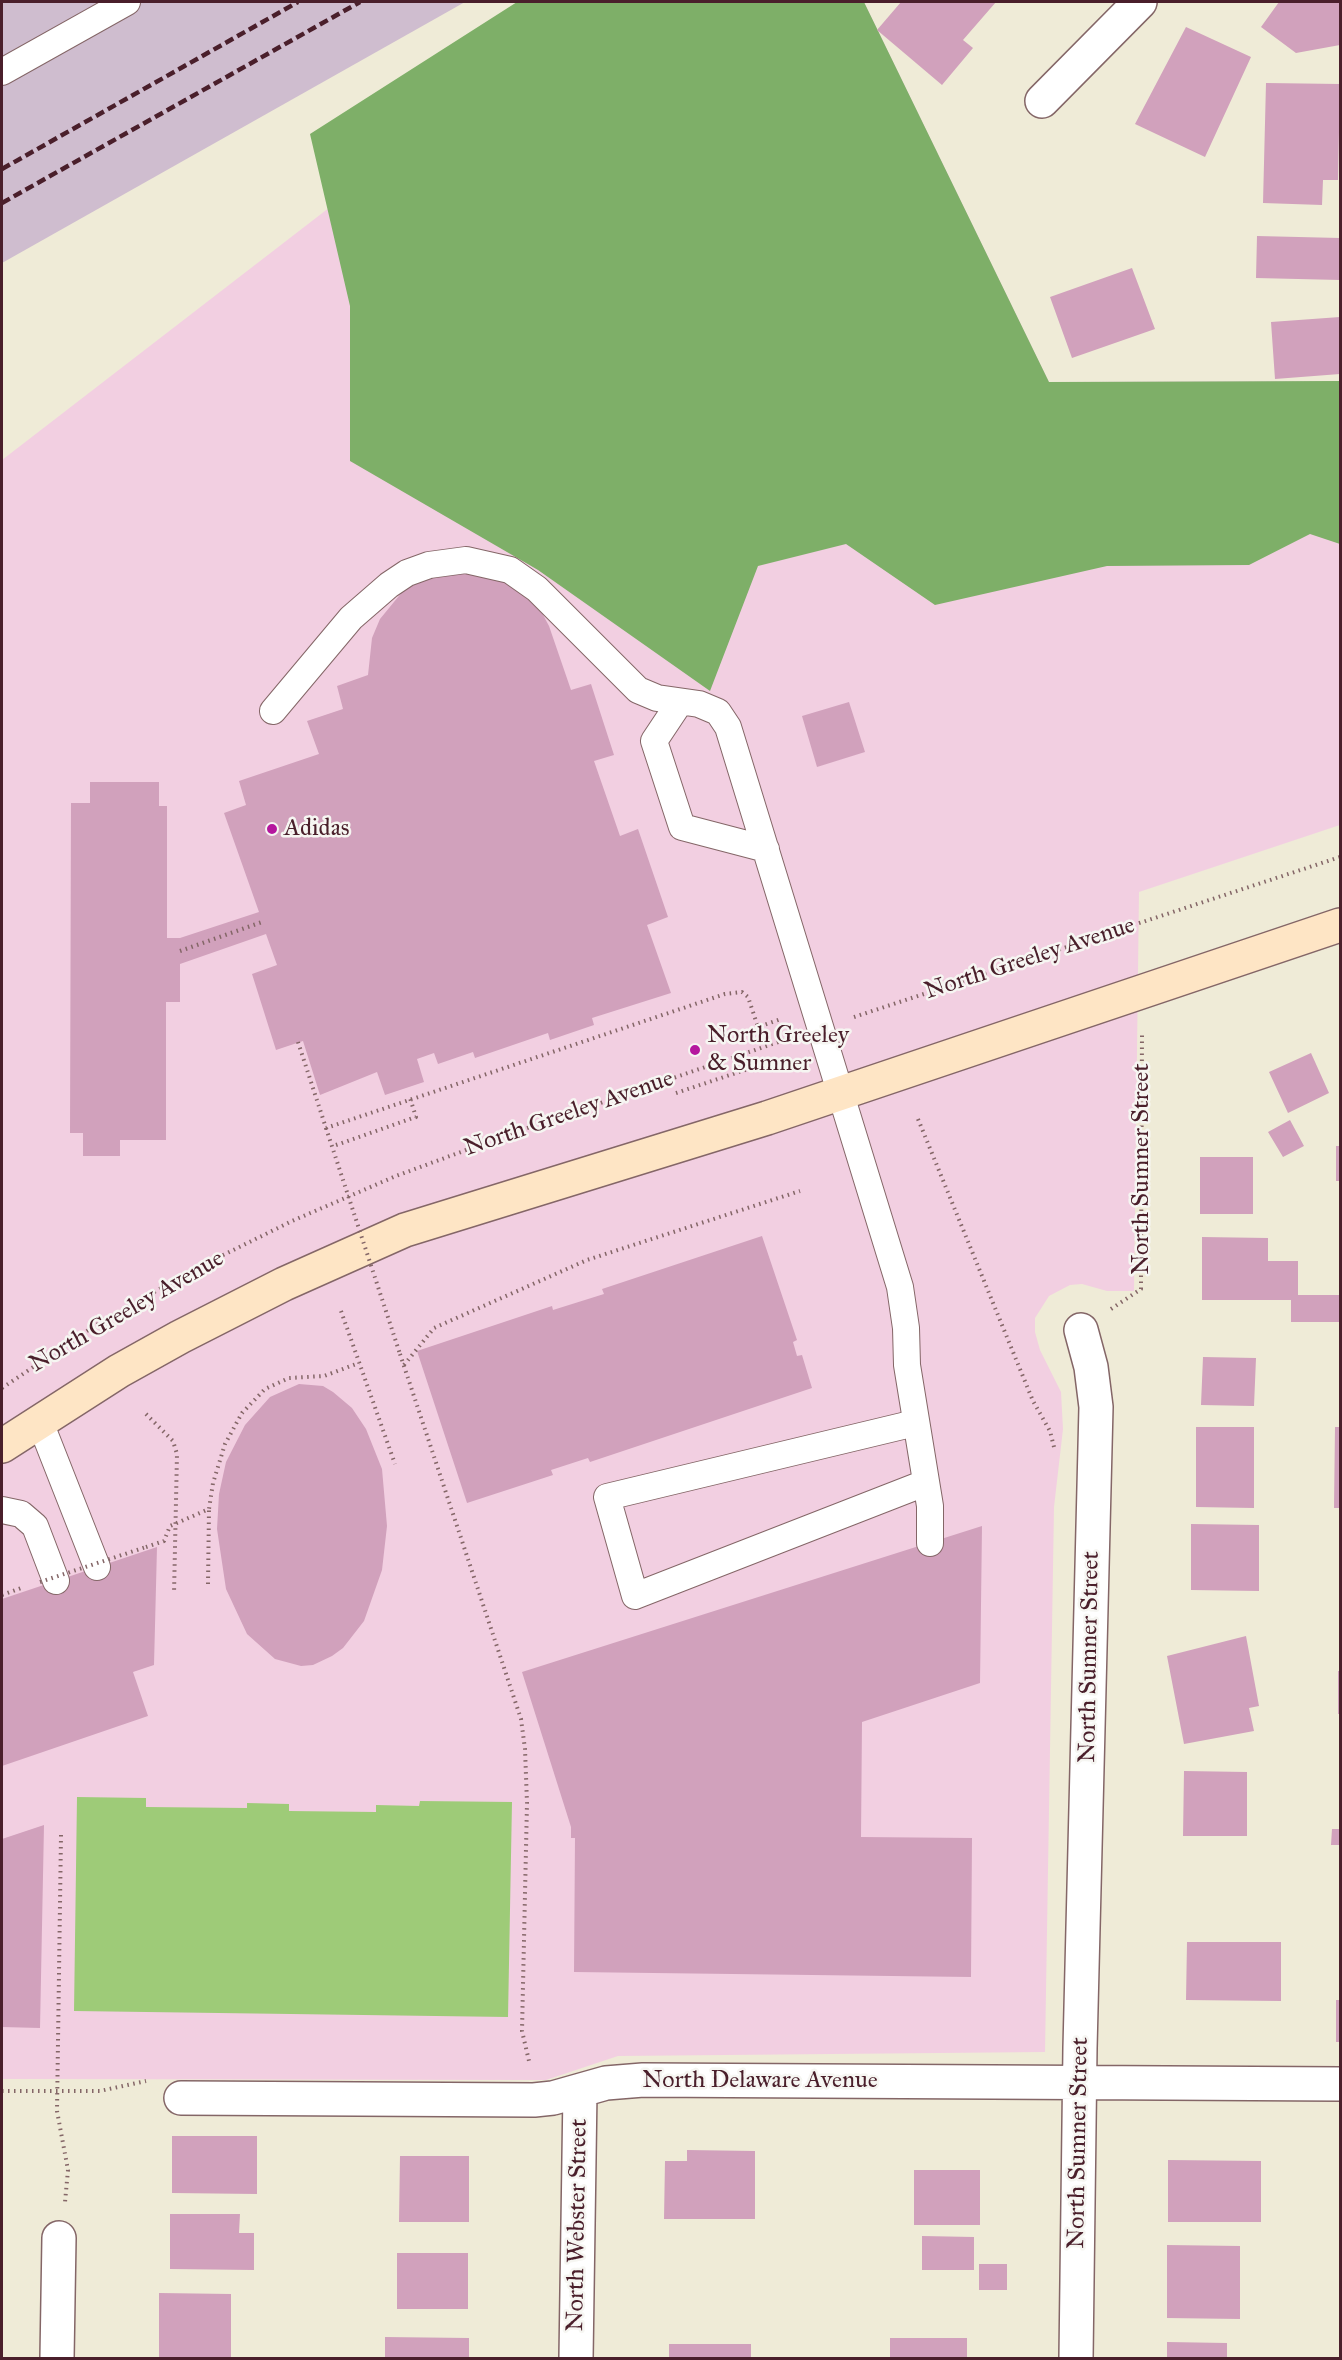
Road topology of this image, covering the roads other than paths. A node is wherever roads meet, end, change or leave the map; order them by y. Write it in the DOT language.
graph roads {
  1 [pos="127,2"];
  2 [pos="1140,2"];
  3 [pos="2,72"];
  4 [pos="1042,101"];
  5 [pos="680,702"];
  6 [pos="273,711"];
  7 [pos="766,849"];
  8 [pos="1341,925"];
  9 [pos="842,1090"];
  10 [pos="1081,1330"];
  11 [pos="40,1422"];
  12 [pos="915,1423"];
  13 [pos="2,1446"];
  14 [pos="926,1483"];
  15 [pos="2,1510"];
  16 [pos="930,1543"];
  17 [pos="97,1567"];
  18 [pos="48,1582"];
  19 [pos="1079,2083"];
  20 [pos="1341,2084"];
  21 [pos="580,2091"];
  22 [pos="181,2098"];
  23 [pos="59,2238"];
  24 [pos="57,2358"];
  25 [pos="576,2358"];
  26 [pos="1076,2358"];
  1 -- 3 [label="lane"];
  2 -- 4 [label="street"];
  5 -- 6 [label="lane"];
  5 -- 7 [label="lane"];
  5 -- 7 [label="lane"];
  7 -- 9 [label="lane"];
  8 -- 9 [label="main road, North Greeley Avenue"];
  9 -- 11 [label="main road, North Greeley Avenue"];
  9 -- 12 [label="lane"];
  10 -- 19 [label="street, North Sumner Street"];
  11 -- 13 [label="main road, North Greeley Avenue"];
  11 -- 17 [label="lane"];
  12 -- 14 [label="lane"];
  12 -- 14 [label="lane"];
  14 -- 16 [label="lane"];
  15 -- 18 [label="lane"];
  19 -- 20 [label="street, North Delaware Avenue"];
  19 -- 21 [label="street, North Delaware Avenue"];
  19 -- 26 [label="street, North Sumner Street"];
  21 -- 22 [label="street, North Delaware Avenue"];
  21 -- 25 [label="street, North Webster Street"];
  23 -- 24 [label="street"];
}
